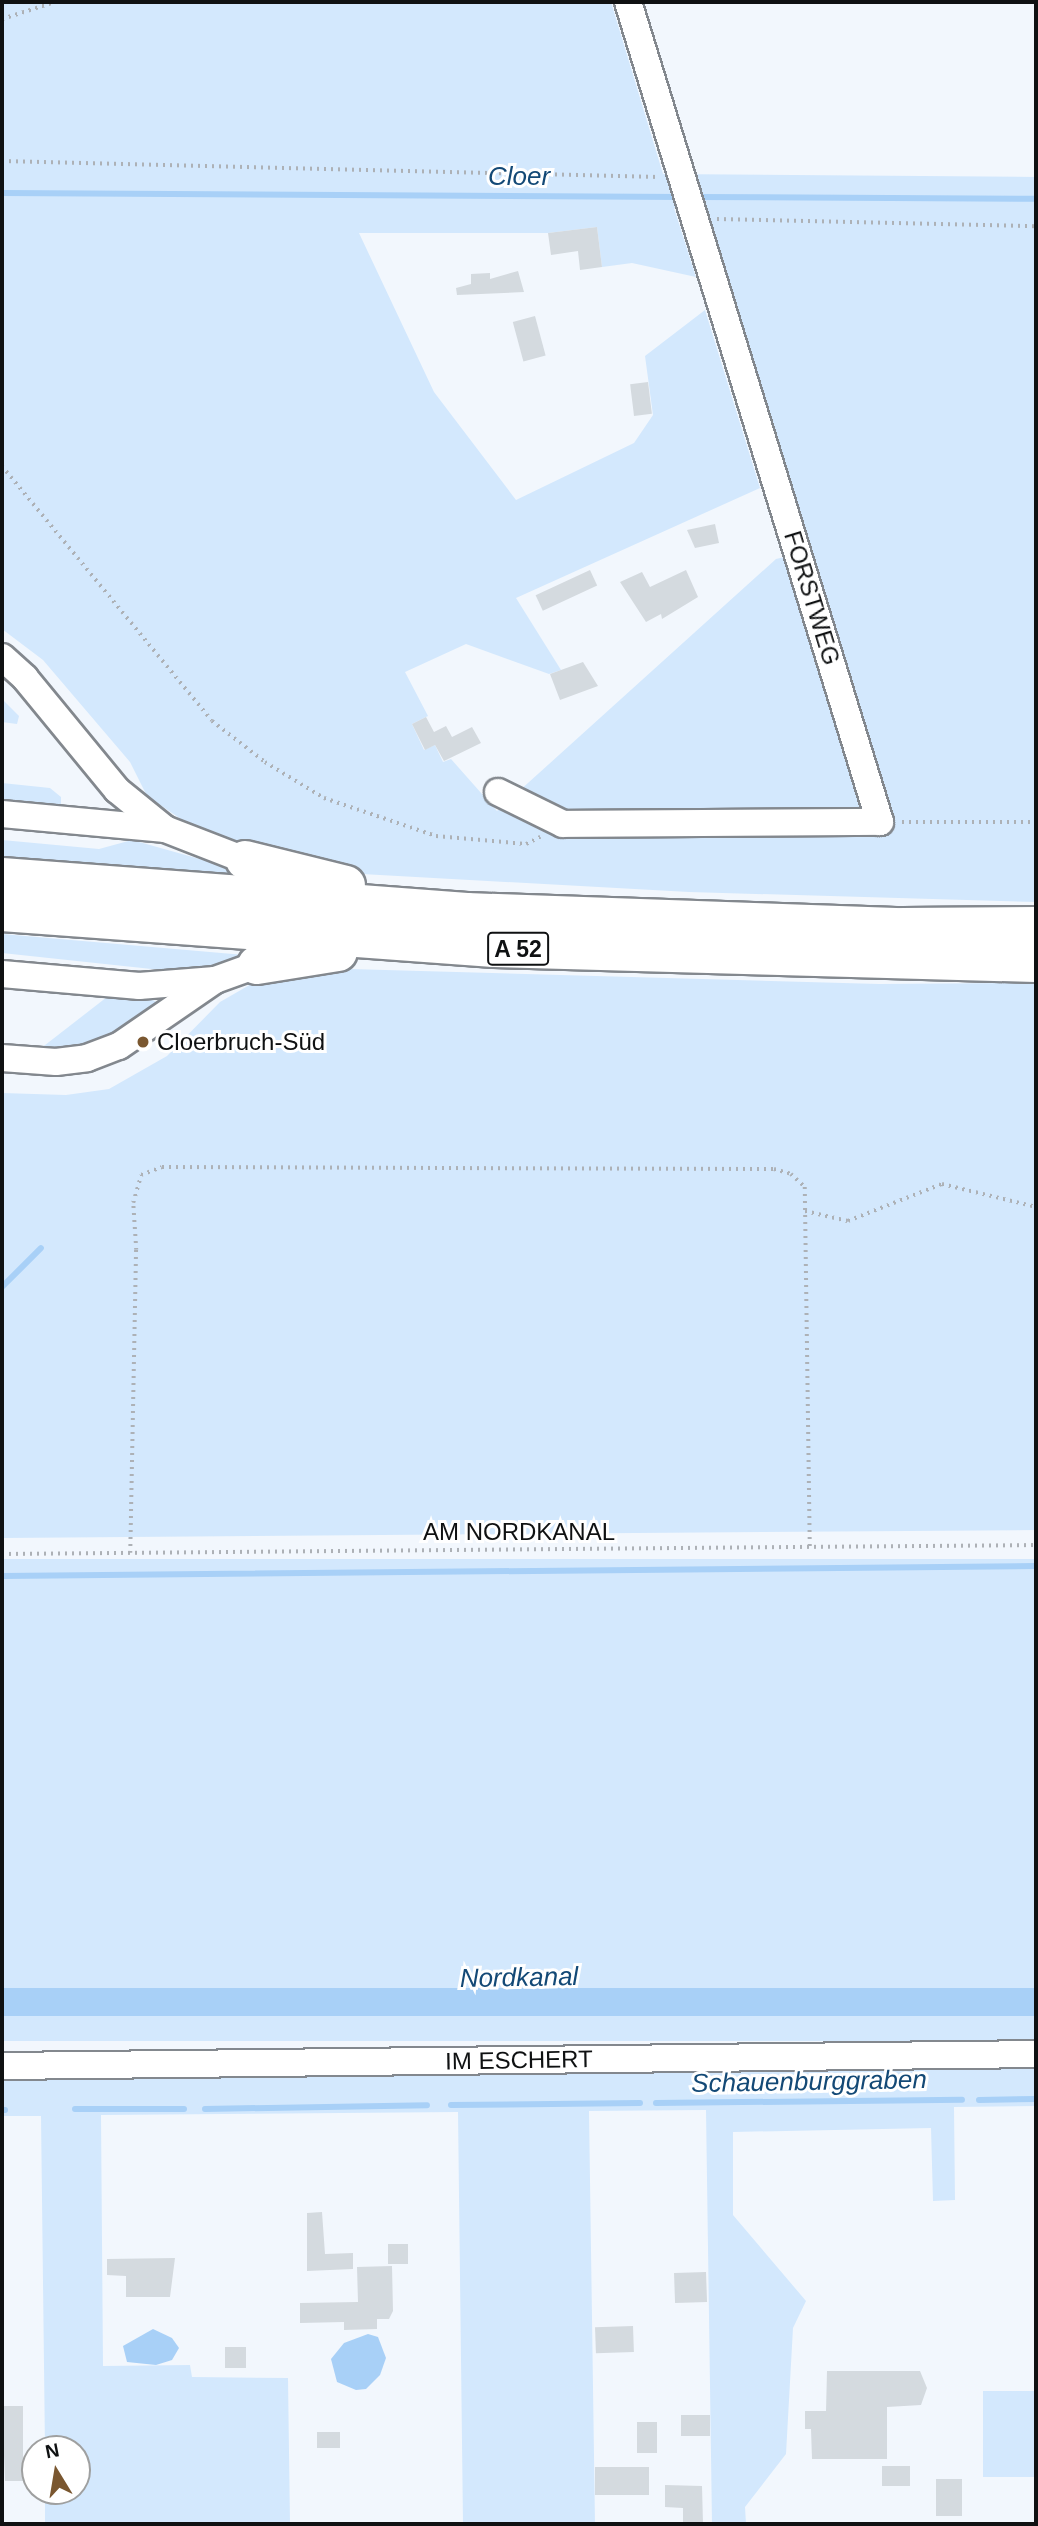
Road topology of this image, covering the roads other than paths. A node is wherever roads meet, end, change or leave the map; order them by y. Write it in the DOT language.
graph roads {
  1 [pos="628,2"];
  2 [pos="2,657"];
  3 [pos="498,792"];
  4 [pos="2,814"];
  5 [pos="165,830"];
  6 [pos="245,860"];
  7 [pos="2,877"];
  8 [pos="2,912"];
  9 [pos="467,912"];
  10 [pos="1036,926"];
  11 [pos="494,948"];
  12 [pos="1036,962"];
  13 [pos="257,965"];
  14 [pos="2,974"];
  15 [pos="215,980"];
  16 [pos="2,1058"];
  17 [pos="1036,2054"];
  18 [pos="2,2066"];
  1 -- 3 [label="street, FORSTWEG"];
  2 -- 5 [label="street"];
  4 -- 5 [label="street"];
  5 -- 6 [label="street"];
  6 -- 9 [label="highway"];
  7 -- 9 [label="highway, A 52"];
  8 -- 11 [label="highway, A 52"];
  9 -- 10 [label="highway, A 52"];
  11 -- 12 [label="highway, A 52"];
  11 -- 13 [label="highway"];
  13 -- 15 [label="street"];
  14 -- 15 [label="street"];
  15 -- 16 [label="street"];
  17 -- 18 [label="street, IM ESCHERT"];
}
